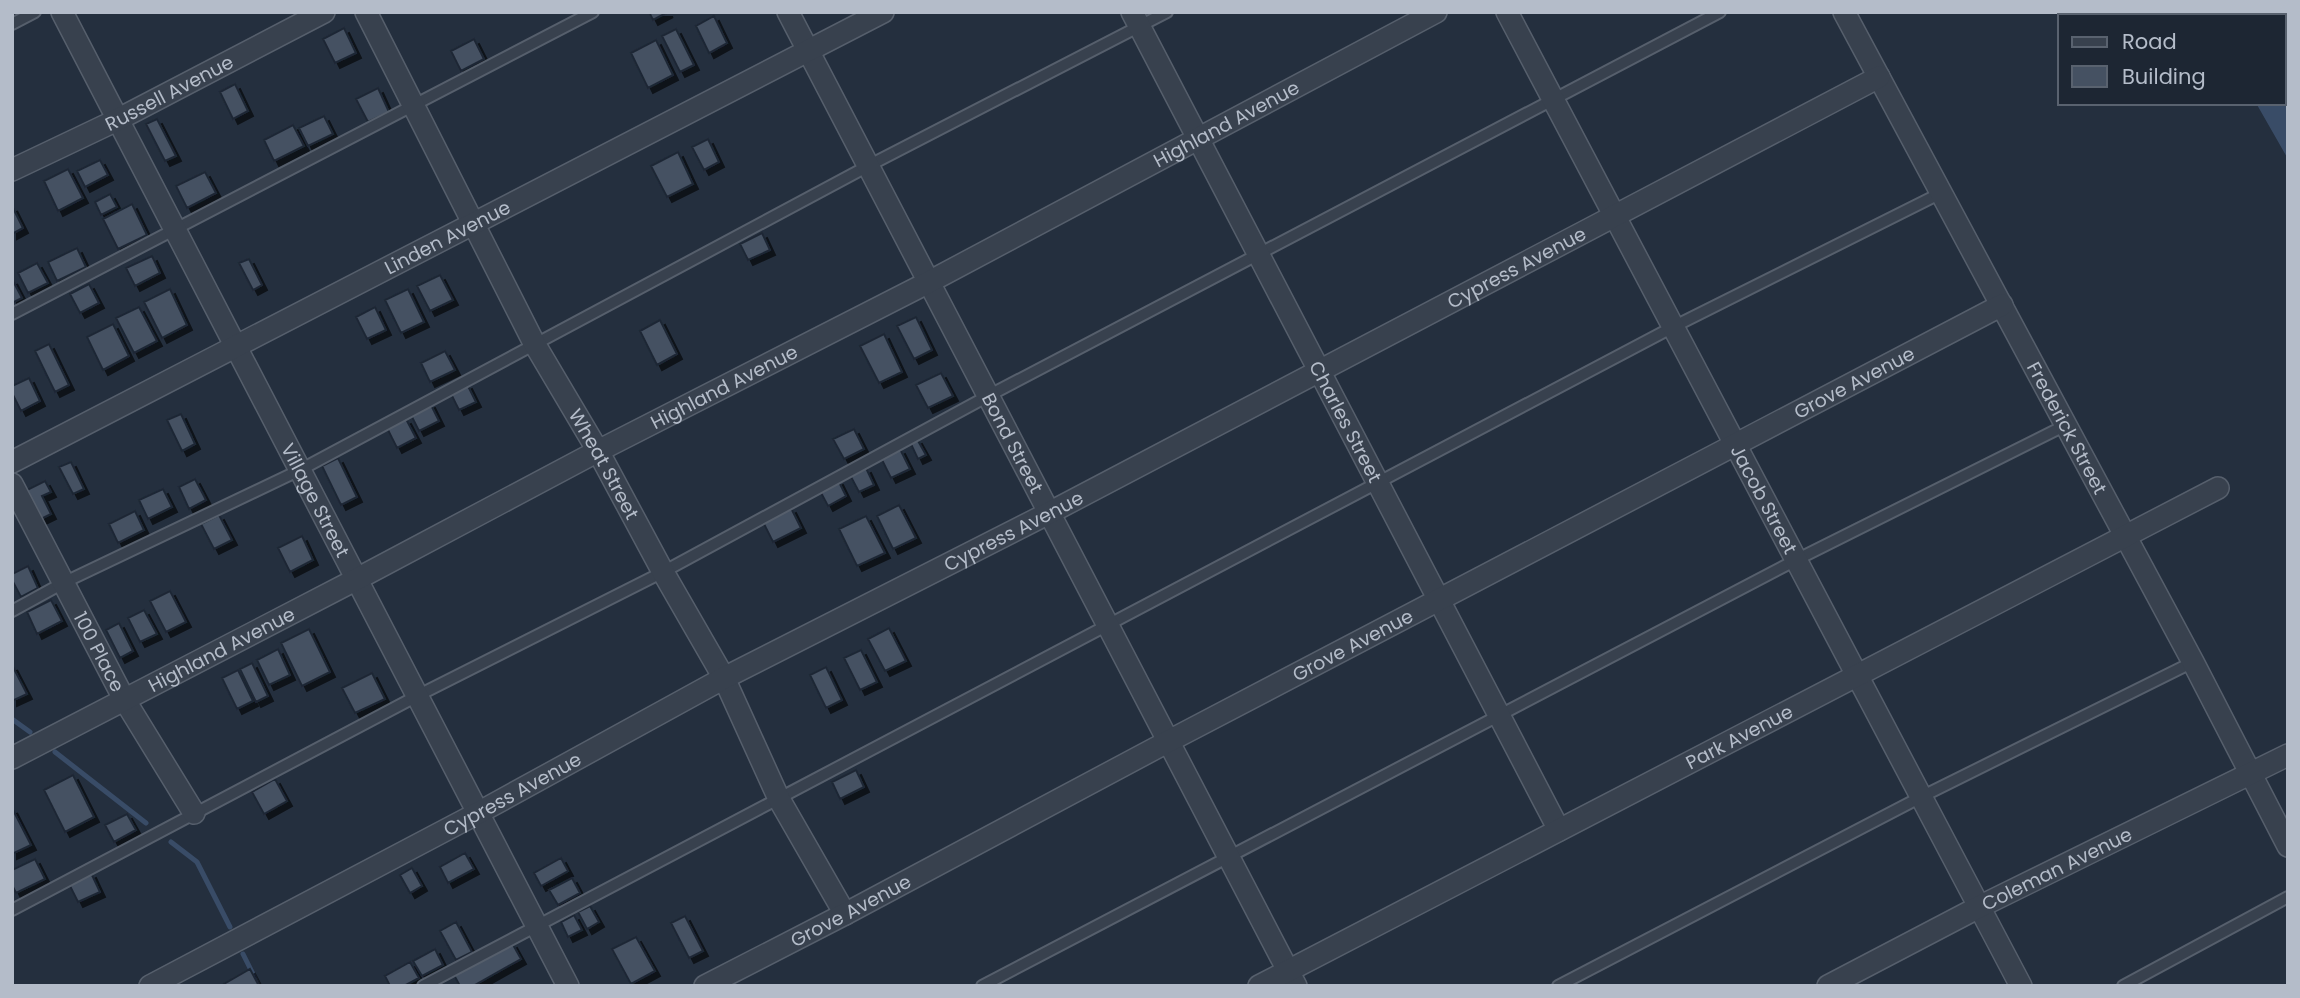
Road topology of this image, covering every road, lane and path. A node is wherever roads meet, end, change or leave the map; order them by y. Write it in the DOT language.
graph roads {
  1 [pos="36,12"];
  2 [pos="62,12"];
  3 [pos="324,12"];
  4 [pos="366,12"];
  5 [pos="593,12"];
  6 [pos="788,12"];
  7 [pos="883,12"];
  8 [pos="1167,12"];
  9 [pos="1436,12"];
  10 [pos="1507,12"];
  11 [pos="1720,12"];
  12 [pos="1844,12"];
  13 [pos="1136,20"];
  14 [pos="12,24"];
  15 [pos="808,51"];
  16 [pos="1879,77"];
  17 [pos="1553,99"];
  18 [pos="414,106"];
  19 [pos="117,120"];
  20 [pos="1198,139"];
  21 [pos="868,166"];
  22 [pos="12,170"];
  23 [pos="1941,192"];
  24 [pos="1614,216"];
  25 [pos="474,225"];
  26 [pos="175,231"];
  27 [pos="1258,254"];
  28 [pos="929,282"];
  29 [pos="2002,305"];
  30 [pos="12,314"];
  31 [pos="1673,327"];
  32 [pos="534,343"];
  33 [pos="236,348"];
  34 [pos="1319,371"];
  35 [pos="988,396"];
  36 [pos="2066,425"];
  37 [pos="1735,445"];
  38 [pos="598,451"];
  39 [pos="12,462"];
  40 [pos="300,470"];
  41 [pos="1377,483"];
  42 [pos="12,484"];
  43 [pos="2218,488"];
  44 [pos="1049,513"];
  45 [pos="2126,536"];
  46 [pos="1796,560"];
  47 [pos="663,572"];
  48 [pos="357,579"];
  49 [pos="63,583"];
  50 [pos="1439,600"];
  51 [pos="12,611"];
  52 [pos="1108,625"];
  53 [pos="2193,662"];
  54 [pos="1857,676"];
  55 [pos="724,678"];
  56 [pos="417,696"];
  57 [pos="124,699"];
  58 [pos="1499,715"];
  59 [pos="1169,741"];
  60 [pos="2288,755"];
  61 [pos="12,758"];
  62 [pos="2249,775"];
  63 [pos="1921,797"];
  64 [pos="779,799"];
  65 [pos="194,813"];
  66 [pos="478,813"];
  67 [pos="1559,830"];
  68 [pos="2288,846"];
  69 [pos="1229,857"];
  70 [pos="2288,897"];
  71 [pos="1979,907"];
  72 [pos="12,909"];
  73 [pos="845,914"];
  74 [pos="537,926"];
  75 [pos="1292,978"];
  76 [pos="150,986"];
  77 [pos="423,986"];
  78 [pos="568,986"];
  79 [pos="705,986"];
  80 [pos="982,986"];
  81 [pos="1259,986"];
  82 [pos="1558,986"];
  83 [pos="1828,986"];
  84 [pos="2021,986"];
  85 [pos="2123,986"];
  1 -- 14 [label="lane"];
  2 -- 19 [label="street, Village Street"];
  3 -- 19 [label="street, Russell Avenue"];
  4 -- 18 [label="street, Wheat Street"];
  5 -- 18 [label="lane"];
  6 -- 15 [label="street, Bond Street"];
  7 -- 15 [label="street, Linden Avenue"];
  8 -- 13 [label="lane"];
  9 -- 20 [label="street, Highland Avenue"];
  10 -- 17 [label="street, Jacob Street"];
  11 -- 17 [label="lane"];
  12 -- 16 [label="street, Frederick Street"];
  13 -- 20 [label="street, Charles Street"];
  13 -- 21 [label="lane"];
  15 -- 21 [label="street, Bond Street"];
  15 -- 25 [label="street, Linden Avenue"];
  16 -- 23 [label="street, Frederick Street"];
  16 -- 24 [label="street, Cypress Avenue"];
  17 -- 24 [label="street, Jacob Street"];
  17 -- 27 [label="lane"];
  18 -- 25 [label="street, Wheat Street"];
  18 -- 26 [label="lane"];
  19 -- 22 [label="street, Russell Avenue"];
  19 -- 26 [label="street, Village Street"];
  20 -- 27 [label="street, Charles Street"];
  20 -- 28 [label="street, Highland Avenue"];
  21 -- 28 [label="street, Bond Street"];
  21 -- 32 [label="lane"];
  23 -- 29 [label="street, Frederick Street"];
  23 -- 31 [label="lane"];
  24 -- 31 [label="street, Jacob Street"];
  24 -- 34 [label="street, Cypress Avenue"];
  25 -- 32 [label="street, Wheat Street"];
  25 -- 33 [label="street, Linden Avenue"];
  26 -- 30 [label="lane"];
  26 -- 33 [label="street, Village Street"];
  27 -- 34 [label="street, Charles Street"];
  27 -- 35 [label="lane"];
  28 -- 35 [label="street, Bond Street"];
  28 -- 38 [label="street, Highland Avenue"];
  29 -- 36 [label="street, Frederick Street"];
  29 -- 37 [label="street, Grove Avenue"];
  31 -- 37 [label="street, Jacob Street"];
  31 -- 41 [label="lane"];
  32 -- 38 [label="street, Wheat Street"];
  32 -- 40 [label="lane"];
  33 -- 39 [label="street, Linden Avenue"];
  33 -- 40 [label="street, Village Street"];
  34 -- 41 [label="street, Charles Street"];
  34 -- 44 [label="street, Cypress Avenue"];
  35 -- 44 [label="street, Bond Street"];
  35 -- 47 [label="lane"];
  36 -- 45 [label="street, Frederick Street"];
  36 -- 46 [label="lane"];
  37 -- 46 [label="street, Jacob Street"];
  37 -- 50 [label="street, Grove Avenue"];
  38 -- 47 [label="street, Wheat Street"];
  38 -- 48 [label="street, Highland Avenue"];
  40 -- 48 [label="street, Village Street"];
  40 -- 49 [label="lane"];
  41 -- 50 [label="street, Charles Street"];
  41 -- 52 [label="lane"];
  42 -- 49 [label="street, 100 Place"];
  43 -- 45 [label="street, Park Avenue"];
  44 -- 52 [label="street, Bond Street"];
  44 -- 55 [label="street, Cypress Avenue"];
  45 -- 53 [label="street, Frederick Street"];
  45 -- 54 [label="street, Park Avenue"];
  46 -- 54 [label="street, Jacob Street"];
  46 -- 58 [label="lane"];
  47 -- 55 [label="street, Wheat Street"];
  47 -- 56 [label="lane"];
  48 -- 56 [label="street, Village Street"];
  48 -- 57 [label="street, Highland Avenue"];
  49 -- 51 [label="lane"];
  49 -- 57 [label="street, 100 Place"];
  50 -- 58 [label="street, Charles Street"];
  50 -- 59 [label="street, Grove Avenue"];
  52 -- 59 [label="street, Bond Street"];
  52 -- 64 [label="lane"];
  53 -- 62 [label="street, Frederick Street"];
  53 -- 63 [label="lane"];
  54 -- 63 [label="street, Jacob Street"];
  54 -- 67 [label="street, Park Avenue"];
  55 -- 64 [label="street, Wheat Street"];
  55 -- 66 [label="street, Cypress Avenue"];
  56 -- 65 [label="lane"];
  56 -- 66 [label="street, Village Street"];
  57 -- 61 [label="street, Highland Avenue"];
  57 -- 65 [label="street, 100 Place"];
  58 -- 67 [label="street, Charles Street"];
  58 -- 69 [label="lane"];
  59 -- 69 [label="street, Bond Street"];
  59 -- 73 [label="street, Grove Avenue"];
  60 -- 62 [label="street, Coleman Avenue"];
  62 -- 68 [label="street, Frederick Street"];
  62 -- 71 [label="street, Coleman Avenue"];
  63 -- 71 [label="street, Jacob Street"];
  63 -- 82 [label="lane"];
  64 -- 73 [label="street, Wheat Street"];
  64 -- 74 [label="lane"];
  65 -- 72 [label="lane"];
  66 -- 74 [label="street, Village Street"];
  66 -- 76 [label="street, Cypress Avenue"];
  67 -- 75 [label="street, Park Avenue"];
  69 -- 75 [label="street, Bond Street"];
  69 -- 80 [label="lane"];
  70 -- 85 [label="lane"];
  71 -- 83 [label="street, Coleman Avenue"];
  71 -- 84 [label="street, Jacob Street"];
  73 -- 79 [label="street, Grove Avenue"];
  74 -- 77 [label="lane"];
  74 -- 78 [label="street, Village Street"];
  75 -- 81 [label="street, Park Avenue"];
}
